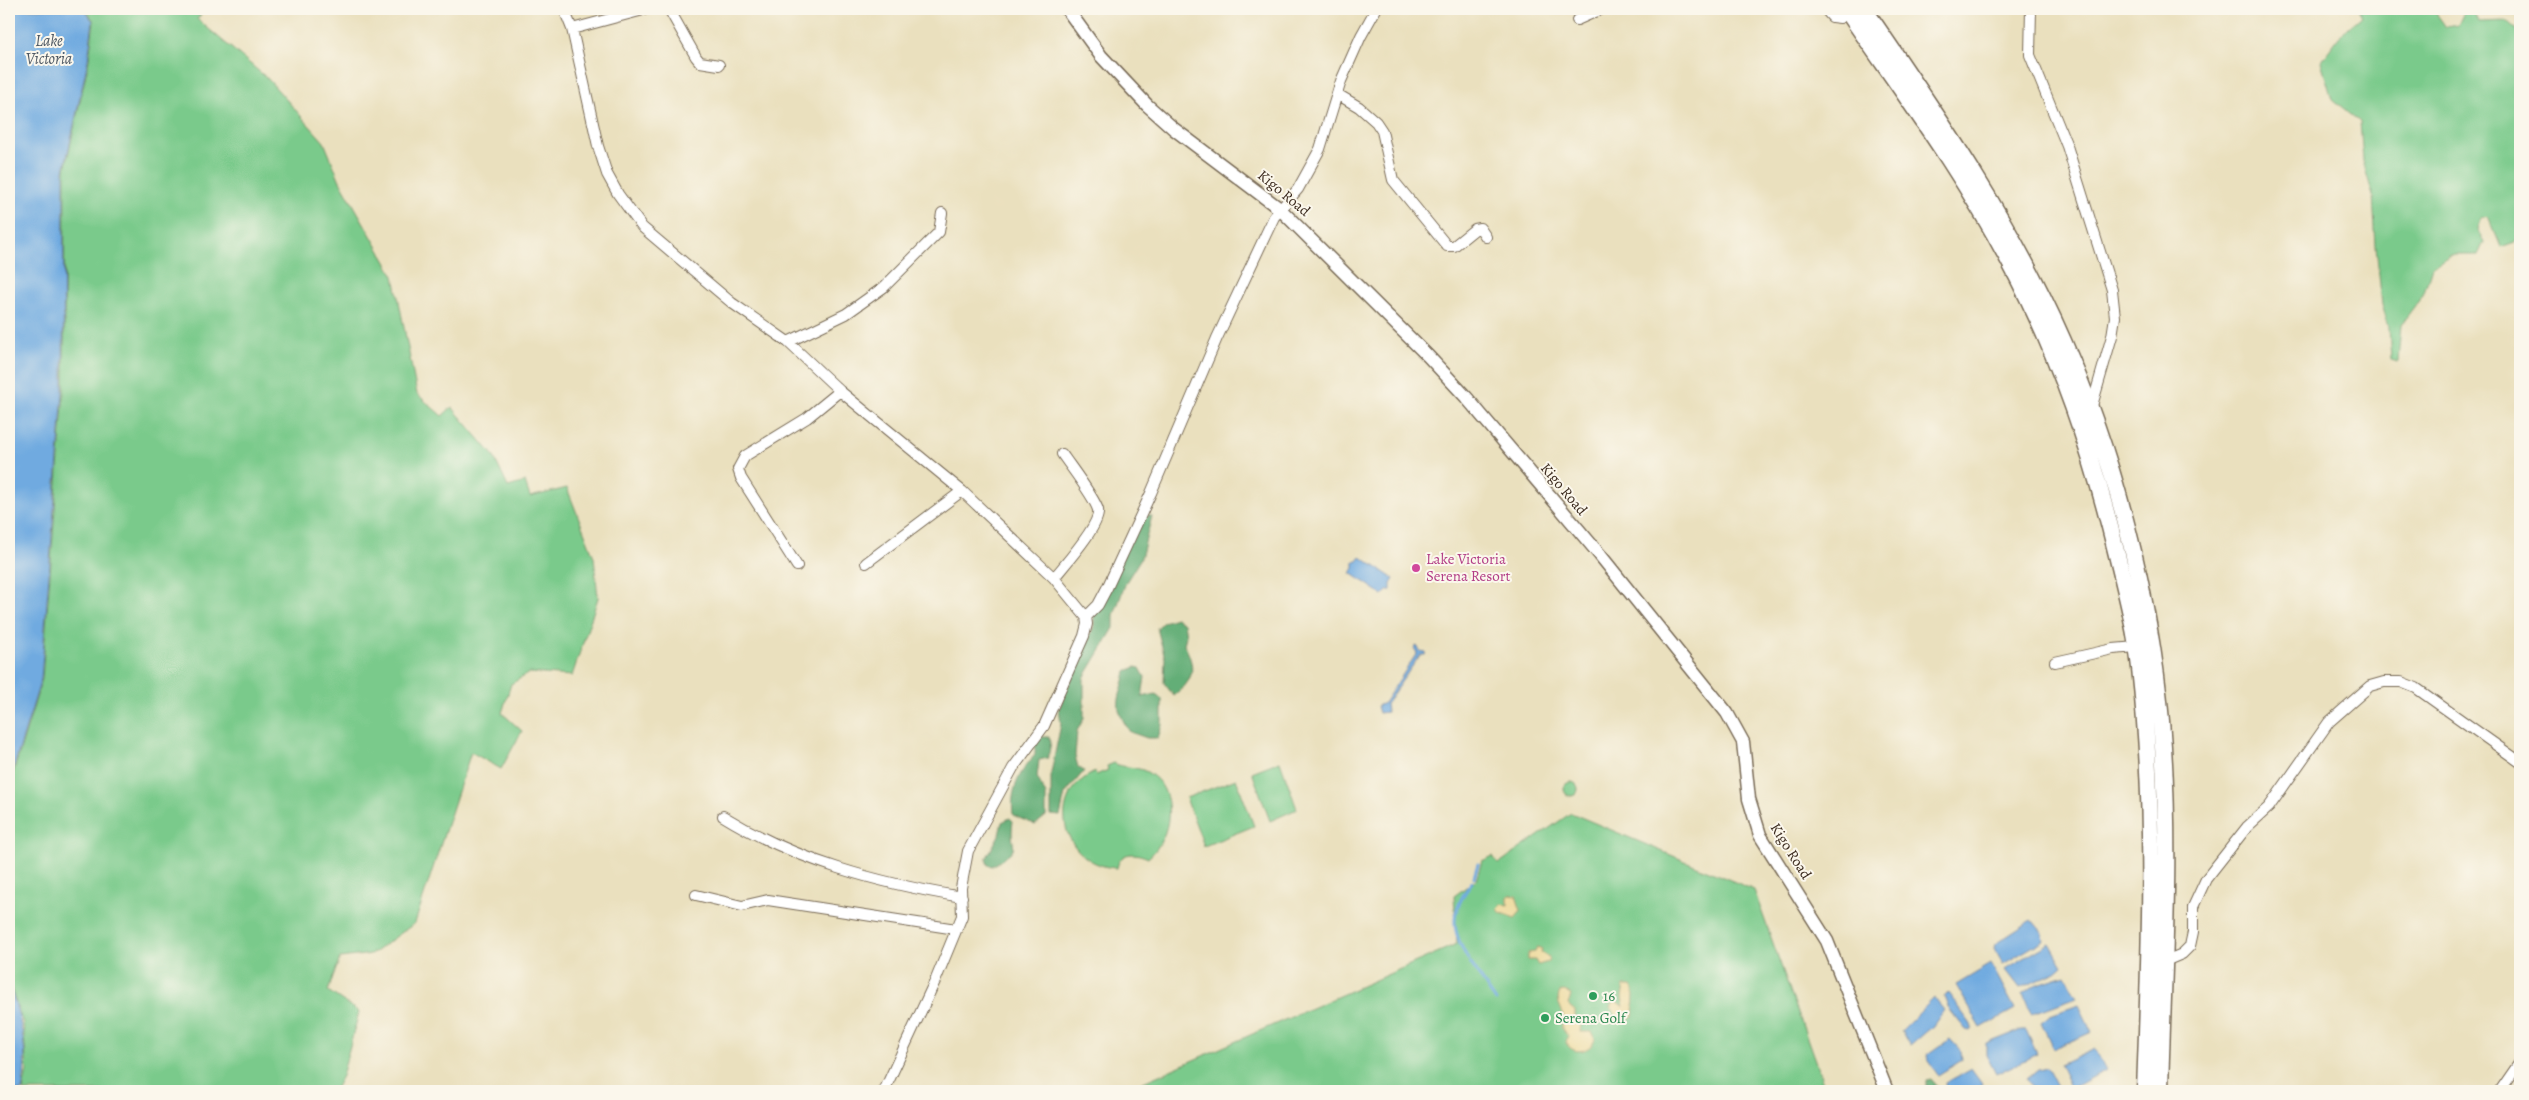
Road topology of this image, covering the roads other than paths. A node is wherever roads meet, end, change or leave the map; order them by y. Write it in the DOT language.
graph roads {
  1 [pos="564,9"];
  2 [pos="647,9"];
  3 [pos="669,9"];
  4 [pos="1068,9"];
  5 [pos="1376,9"];
  6 [pos="1602,9"];
  7 [pos="1825,9"];
  8 [pos="2030,9"];
  9 [pos="1853,10"];
  10 [pos="1577,20"];
  11 [pos="572,29"];
  12 [pos="719,65"];
  13 [pos="1337,94"];
  14 [pos="1280,209"];
  15 [pos="942,213"];
  16 [pos="1486,237"];
  17 [pos="788,342"];
  18 [pos="840,391"];
  19 [pos="2091,410"];
  20 [pos="1062,454"];
  21 [pos="962,491"];
  22 [pos="866,563"];
  23 [pos="797,566"];
  24 [pos="1054,578"];
  25 [pos="1086,617"];
  26 [pos="2136,646"];
  27 [pos="2055,662"];
  28 [pos="2520,762"];
  29 [pos="722,816"];
  30 [pos="696,895"];
  31 [pos="962,897"];
  32 [pos="956,929"];
  33 [pos="2163,962"];
  34 [pos="2520,1062"];
  35 [pos="884,1091"];
  36 [pos="1887,1091"];
  37 [pos="2145,1091"];
  38 [pos="2160,1091"];
  39 [pos="2500,1091"];
  1 -- 11 [label="street"];
  2 -- 11 [label="street"];
  3 -- 12 [label="street"];
  4 -- 14 [label="street, Kigo Road"];
  5 -- 13 [label="street"];
  6 -- 10 [label="street"];
  7 -- 9 [label="street"];
  8 -- 19 [label="street"];
  9 -- 19 [label="highway"];
  9 -- 26 [label="highway"];
  11 -- 17 [label="street"];
  13 -- 14 [label="street"];
  13 -- 16 [label="street"];
  14 -- 25 [label="street"];
  14 -- 36 [label="street, Kigo Road"];
  15 -- 17 [label="street"];
  17 -- 18 [label="street"];
  18 -- 21 [label="street"];
  18 -- 23 [label="street"];
  19 -- 33 [label="highway"];
  20 -- 24 [label="street"];
  21 -- 22 [label="street"];
  21 -- 24 [label="street"];
  24 -- 25 [label="street"];
  25 -- 31 [label="street"];
  26 -- 27 [label="street"];
  26 -- 37 [label="highway"];
  28 -- 33 [label="street"];
  29 -- 31 [label="street"];
  30 -- 32 [label="street"];
  31 -- 32 [label="street"];
  32 -- 35 [label="street"];
  33 -- 38 [label="highway"];
  34 -- 39 [label="street"];
}
